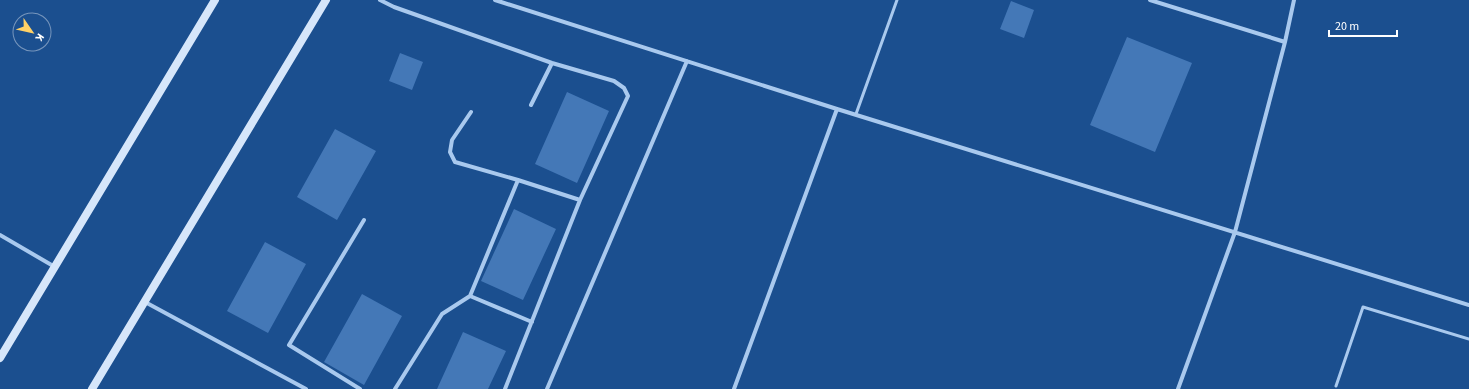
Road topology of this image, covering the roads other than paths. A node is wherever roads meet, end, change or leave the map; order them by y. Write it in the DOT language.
graph roads {
  1 [pos="215,0"];
  2 [pos="326,0"];
  3 [pos="380,0"];
  4 [pos="495,0"];
  5 [pos="898,0"];
  6 [pos="1150,0"];
  7 [pos="1294,0"];
  8 [pos="1285,42"];
  9 [pos="687,61"];
  10 [pos="552,63"];
  11 [pos="530,105"];
  12 [pos="837,108"];
  13 [pos="471,112"];
  14 [pos="856,114"];
  15 [pos="518,180"];
  16 [pos="580,200"];
  17 [pos="364,220"];
  18 [pos="1235,232"];
  19 [pos="0,235"];
  20 [pos="55,267"];
  21 [pos="470,296"];
  22 [pos="145,302"];
  23 [pos="1469,305"];
  24 [pos="532,322"];
  25 [pos="1469,339"];
  26 [pos="0,358"];
  27 [pos="1336,386"];
  28 [pos="92,389"];
  29 [pos="306,389"];
  30 [pos="360,389"];
  31 [pos="395,389"];
  32 [pos="505,389"];
  33 [pos="547,389"];
  34 [pos="734,389"];
  35 [pos="1178,389"];
  1 -- 20 [label="main road"];
  2 -- 22 [label="main road"];
  3 -- 10 [label="street"];
  4 -- 9 [label="street"];
  5 -- 14 [label="lane"];
  6 -- 8 [label="street"];
  7 -- 8 [label="street"];
  8 -- 18 [label="street"];
  9 -- 12 [label="street"];
  9 -- 33 [label="street"];
  10 -- 11 [label="street"];
  10 -- 16 [label="street"];
  12 -- 14 [label="street"];
  12 -- 34 [label="street"];
  13 -- 15 [label="street"];
  14 -- 18 [label="street"];
  15 -- 16 [label="street"];
  15 -- 21 [label="street"];
  16 -- 24 [label="street"];
  17 -- 30 [label="street"];
  18 -- 23 [label="street"];
  18 -- 35 [label="street"];
  19 -- 20 [label="street"];
  20 -- 26 [label="main road"];
  21 -- 24 [label="street"];
  21 -- 31 [label="street"];
  22 -- 28 [label="main road"];
  22 -- 29 [label="street"];
  24 -- 32 [label="street"];
  25 -- 27 [label="lane"];
}
